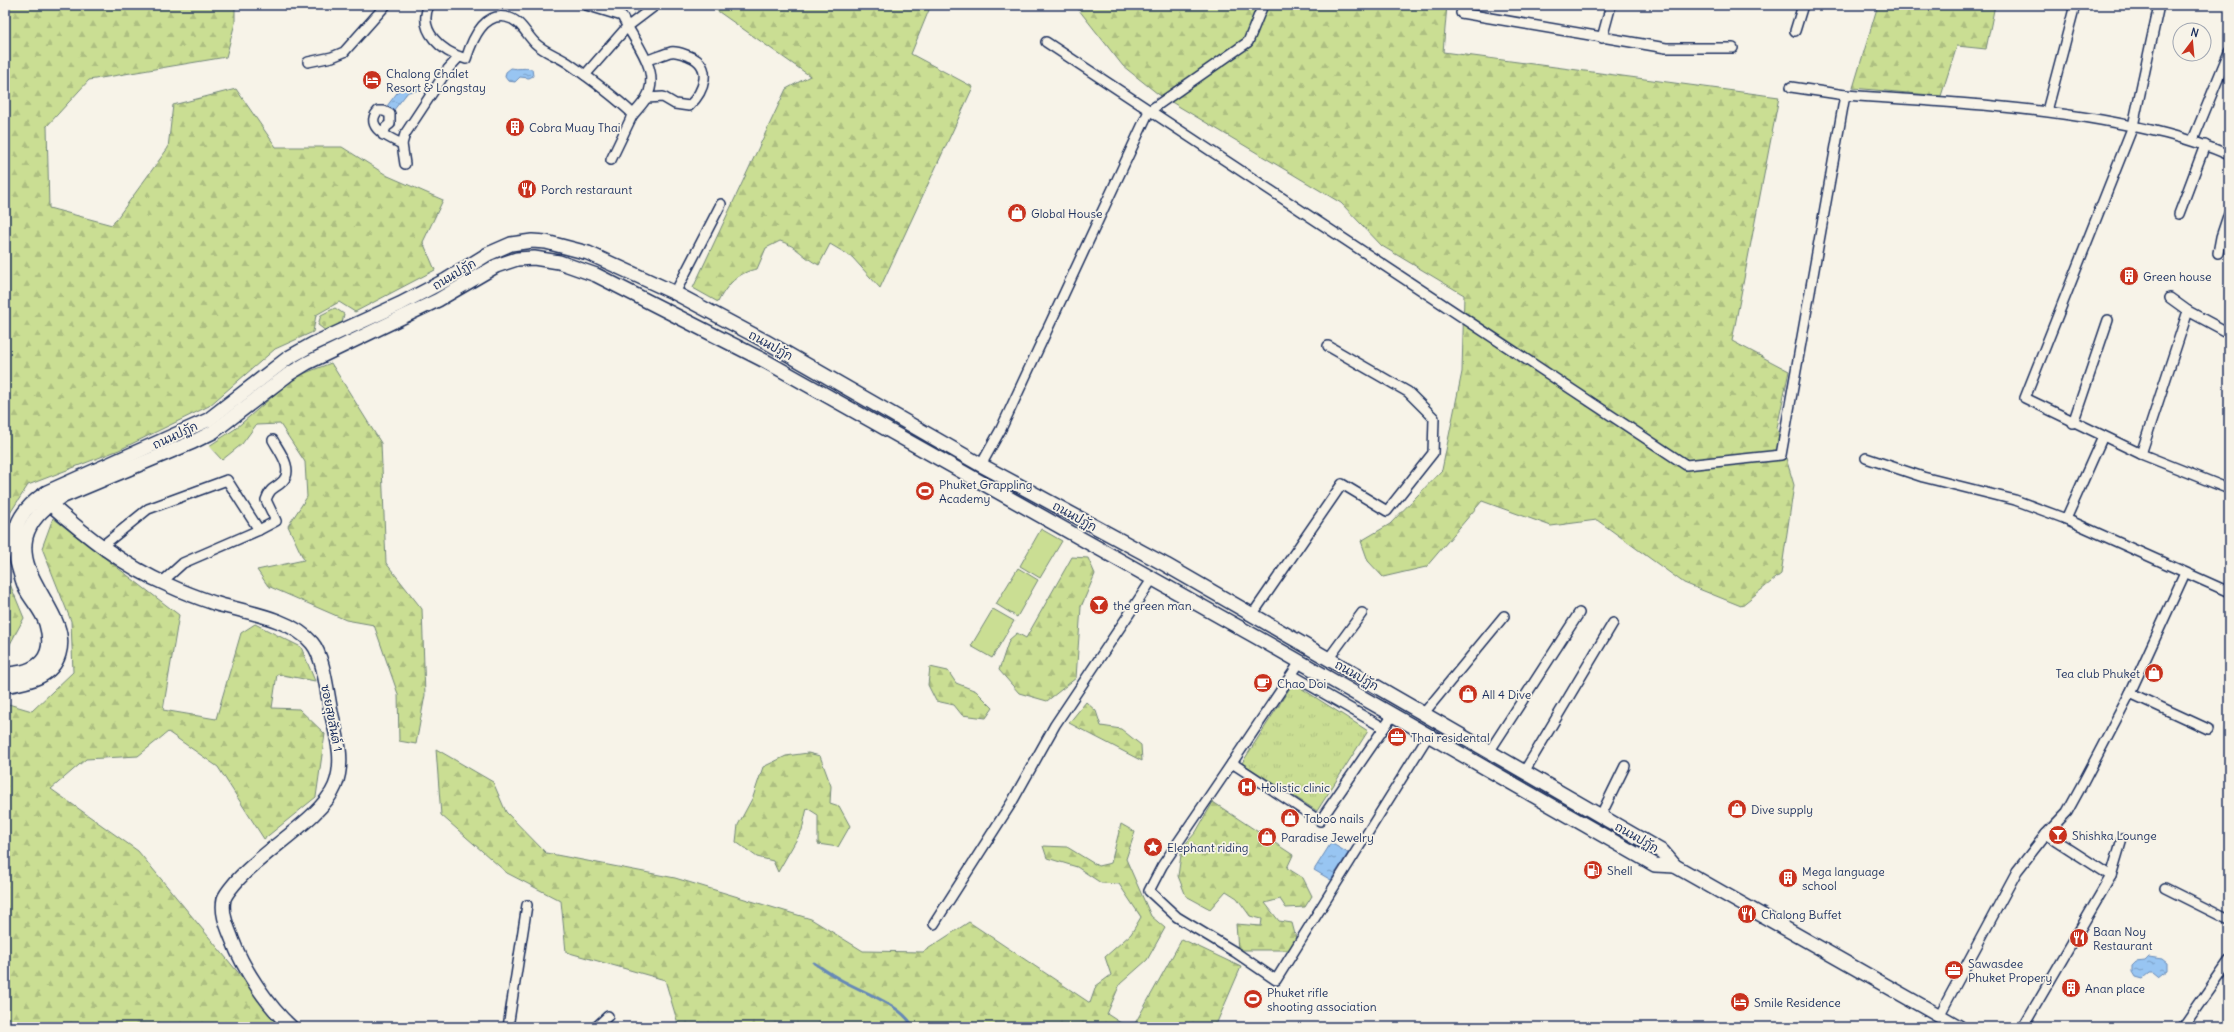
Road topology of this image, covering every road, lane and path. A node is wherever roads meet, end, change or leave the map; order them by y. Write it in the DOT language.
graph roads {
  1 [pos="386,5"];
  2 [pos="429,5"];
  3 [pos="586,5"];
  4 [pos="656,5"];
  5 [pos="1263,5"];
  6 [pos="1611,5"];
  7 [pos="1803,5"];
  8 [pos="2074,5"];
  9 [pos="2159,5"];
  10 [pos="1461,13"];
  11 [pos="627,27"];
  12 [pos="1795,31"];
  13 [pos="1602,38"];
  14 [pos="1046,42"];
  15 [pos="1733,48"];
  16 [pos="2229,52"];
  17 [pos="458,57"];
  18 [pos="647,60"];
  19 [pos="308,62"];
  20 [pos="585,75"];
  21 [pos="1791,87"];
  22 [pos="1845,94"];
  23 [pos="646,98"];
  24 [pos="2047,110"];
  25 [pos="1149,111"];
  26 [pos="631,117"];
  27 [pos="2133,126"];
  28 [pos="383,134"];
  29 [pos="2193,140"];
  30 [pos="402,144"];
  31 [pos="2205,145"];
  32 [pos="2229,155"];
  33 [pos="611,160"];
  34 [pos="405,164"];
  35 [pos="722,204"];
  36 [pos="2229,212"];
  37 [pos="2179,214"];
  38 [pos="532,241"];
  39 [pos="2218,253"];
  40 [pos="534,258"];
  41 [pos="675,293"];
  42 [pos="2170,298"];
  43 [pos="2188,311"];
  44 [pos="2108,320"];
  45 [pos="2229,333"];
  46 [pos="1328,346"];
  47 [pos="2073,423"];
  48 [pos="2103,436"];
  49 [pos="273,440"];
  50 [pos="955,449"];
  51 [pos="2141,454"];
  52 [pos="1866,458"];
  53 [pos="948,463"];
  54 [pos="981,465"];
  55 [pos="2229,490"];
  56 [pos="50,504"];
  57 [pos="2066,519"];
  58 [pos="259,530"];
  59 [pos="101,547"];
  60 [pos="2185,573"];
  61 [pos="1153,578"];
  62 [pos="162,582"];
  63 [pos="2229,592"];
  64 [pos="1362,613"];
  65 [pos="1579,613"];
  66 [pos="1252,615"];
  67 [pos="1504,616"];
  68 [pos="1613,623"];
  69 [pos="1328,658"];
  70 [pos="1300,662"];
  71 [pos="5,674"];
  72 [pos="1292,675"];
  73 [pos="5,686"];
  74 [pos="2130,693"];
  75 [pos="1424,713"];
  76 [pos="1393,715"];
  77 [pos="1384,728"];
  78 [pos="2208,729"];
  79 [pos="1428,736"];
  80 [pos="1489,752"];
  81 [pos="1232,763"];
  82 [pos="1624,766"];
  83 [pos="1524,772"];
  84 [pos="1601,815"];
  85 [pos="2046,834"];
  86 [pos="2122,839"];
  87 [pos="1675,866"];
  88 [pos="2111,876"];
  89 [pos="2165,888"];
  90 [pos="527,905"];
  91 [pos="2229,920"];
  92 [pos="934,924"];
  93 [pos="2229,963"];
  94 [pos="608,1016"];
  95 [pos="1939,1016"];
  96 [pos="291,1027"];
  97 [pos="508,1027"];
  98 [pos="596,1027"];
  99 [pos="1959,1027"];
  100 [pos="2022,1027"];
  101 [pos="2183,1027"];
  1 -- 19 [label="street"];
  2 -- 17 [label="street"];
  3 -- 11 [label="street"];
  4 -- 11 [label="street"];
  5 -- 25 [label="street"];
  6 -- 13 [label="street"];
  7 -- 12 [label="street"];
  8 -- 24 [label="street"];
  9 -- 27 [label="street"];
  10 -- 13 [label="street"];
  11 -- 18 [label="street"];
  11 -- 20 [label="street"];
  13 -- 15 [label="street"];
  14 -- 25 [label="street"];
  16 -- 29 [label="street"];
  17 -- 20 [label="street"];
  17 -- 30 [label="street"];
  18 -- 23 [label="street"];
  18 -- 23 [label="street"];
  20 -- 26 [label="street"];
  21 -- 22 [label="street"];
  22 -- 24 [label="street"];
  22 -- 25 [label="street"];
  23 -- 26 [label="street"];
  24 -- 27 [label="street"];
  25 -- 54 [label="street"];
  26 -- 33 [label="street"];
  27 -- 29 [label="street"];
  27 -- 47 [label="street"];
  28 -- 30 [label="street"];
  29 -- 31 [label="street"];
  30 -- 34 [label="street"];
  31 -- 32 [label="street"];
  31 -- 37 [label="street"];
  35 -- 41 [label="street"];
  36 -- 39 [label="street"];
  38 -- 40 [label="main road"];
  38 -- 41 [label="main road, ถนนปฏัก"];
  38 -- 71 [label="main road, ถนนปฏัก"];
  40 -- 53 [label="main road, ถนนปฏัก"];
  40 -- 56 [label="main road, ถนนปฏัก"];
  41 -- 50 [label="main road, ถนนปฏัก"];
  42 -- 43 [label="street"];
  43 -- 45 [label="street"];
  43 -- 51 [label="street"];
  44 -- 47 [label="street"];
  46 -- 66 [label="street"];
  47 -- 48 [label="street"];
  48 -- 51 [label="street"];
  48 -- 57 [label="street"];
  49 -- 58 [label="street"];
  50 -- 53 [label="main road"];
  50 -- 54 [label="main road, ถนนปฏัก"];
  51 -- 55 [label="street"];
  52 -- 57 [label="street"];
  53 -- 61 [label="main road, ถนนปฏัก"];
  54 -- 66 [label="main road, ถนนปฏัก"];
  56 -- 59 [label="main road, ซอยสุขสันต์ 1"];
  56 -- 73 [label="main road, ถนนปฏัก"];
  57 -- 60 [label="street"];
  58 -- 59 [label="street"];
  58 -- 62 [label="street"];
  59 -- 62 [label="main road, ซอยสุขสันต์ 1"];
  60 -- 63 [label="street"];
  60 -- 74 [label="street"];
  61 -- 70 [label="main road, ถนนปฏัก"];
  61 -- 92 [label="street"];
  62 -- 96 [label="main road, ซอยสุขสันต์ 1"];
  64 -- 69 [label="street"];
  65 -- 80 [label="street"];
  66 -- 69 [label="main road, ถนนปฏัก"];
  67 -- 75 [label="street"];
  68 -- 83 [label="street"];
  69 -- 75 [label="main road, ถนนปฏัก"];
  70 -- 72 [label="street"];
  70 -- 76 [label="main road, ถนนปฏัก"];
  72 -- 77 [label="street"];
  72 -- 81 [label="street"];
  74 -- 78 [label="street"];
  74 -- 85 [label="street"];
  75 -- 80 [label="main road, ถนนปฏัก"];
  76 -- 77 [label="street"];
  76 -- 79 [label="main road, ถนนปฏัก"];
  77 -- 81 [label="street"];
  79 -- 81 [label="street"];
  79 -- 87 [label="main road, ถนนปฏัก"];
  80 -- 83 [label="main road, ถนนปฏัก"];
  82 -- 84 [label="street"];
  83 -- 84 [label="main road, ถนนปฏัก"];
  84 -- 87 [label="main road, ถนนปฏัก"];
  85 -- 88 [label="street"];
  85 -- 95 [label="street"];
  86 -- 88 [label="street"];
  87 -- 95 [label="main road, ถนนปฏัก"];
  88 -- 100 [label="street"];
  89 -- 91 [label="street"];
  90 -- 97 [label="street"];
  93 -- 101 [label="street"];
  94 -- 98 [label="street"];
  95 -- 99 [label="main road, ถนนปฏัก"];
}
